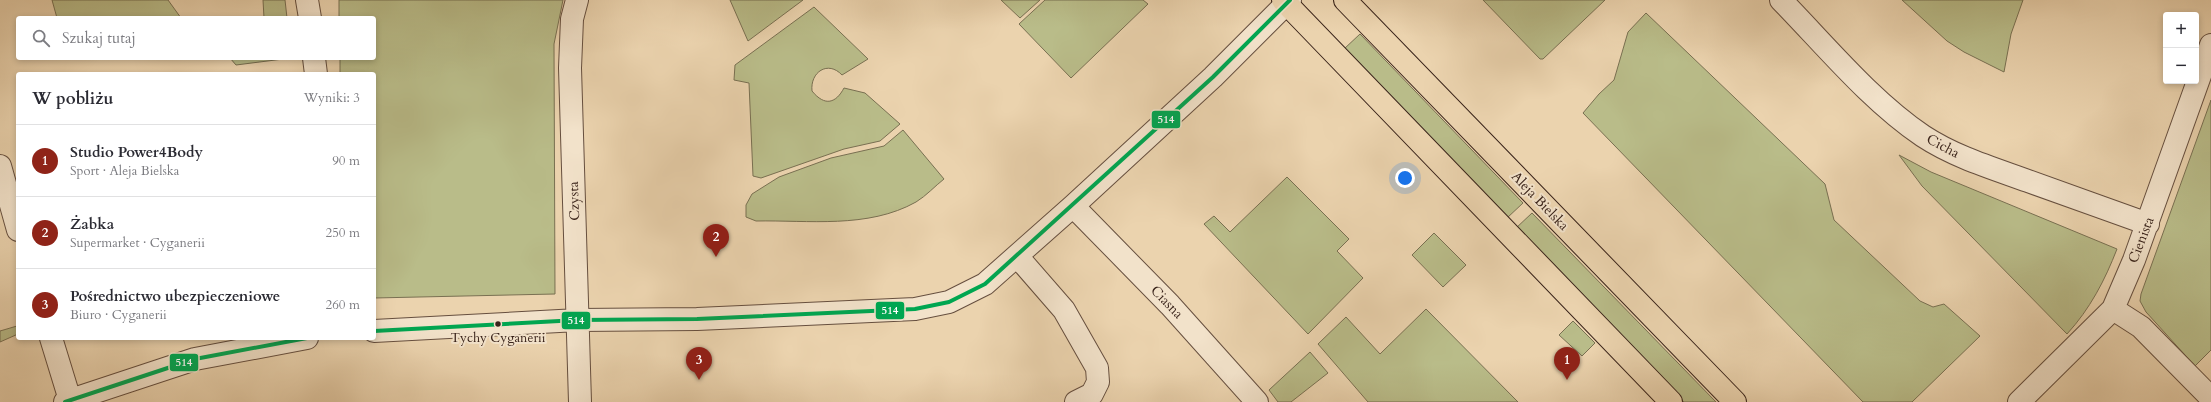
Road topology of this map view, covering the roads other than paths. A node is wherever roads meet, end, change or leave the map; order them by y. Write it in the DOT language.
graph roads {
  1 [pos="308,0"];
  2 [pos="577,0"];
  3 [pos="1345,0"];
  4 [pos="1781,0"];
  5 [pos="1287,1"];
  6 [pos="310,16"];
  7 [pos="2211,45"];
  8 [pos="314,60"];
  9 [pos="316,72"];
  10 [pos="0,166"];
  11 [pos="1073,206"];
  12 [pos="16,223"];
  13 [pos="2148,224"];
  14 [pos="1016,256"];
  15 [pos="2112,309"];
  16 [pos="578,320"];
  17 [pos="376,331"];
  18 [pos="52,340"];
  19 [pos="296,340"];
  20 [pos="2211,398"];
  21 [pos="67,401"];
  22 [pos="580,402"];
  23 [pos="1076,402"];
  24 [pos="1257,402"];
  25 [pos="1671,402"];
  26 [pos="1735,402"];
  27 [pos="2020,402"];
  1 -- 6 [label="street"];
  2 -- 16 [label="street, Czysta"];
  3 -- 26 [label="main road, Aleja Bielska"];
  4 -- 13 [label="street, Cicha"];
  5 -- 11 [label="street"];
  5 -- 25 [label="main road"];
  7 -- 13 [label="street, Cienista"];
  8 -- 9 [label="street"];
  10 -- 12 [label="street"];
  11 -- 14 [label="street"];
  11 -- 24 [label="street, Ciasna"];
  13 -- 15 [label="street, Cienista"];
  14 -- 16 [label="street"];
  14 -- 23 [label="street"];
  15 -- 20 [label="street"];
  15 -- 27 [label="street, Cienista"];
  16 -- 17 [label="street"];
  16 -- 22 [label="street, Czysta"];
  18 -- 21 [label="street"];
  19 -- 21 [label="street"];
}
